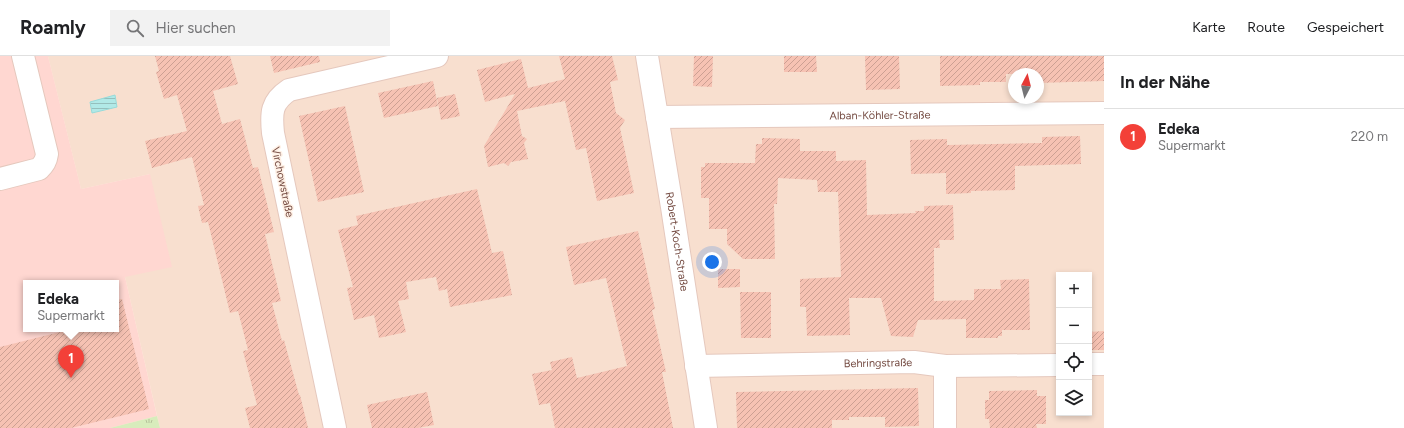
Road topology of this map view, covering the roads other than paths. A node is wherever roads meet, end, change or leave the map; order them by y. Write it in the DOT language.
graph roads {
  1 [pos="23,56"];
  2 [pos="436,56"];
  3 [pos="646,56"];
  4 [pos="1104,113"];
  5 [pos="657,117"];
  6 [pos="0,179"];
  7 [pos="1092,364"];
  8 [pos="1104,364"];
  9 [pos="1056,365"];
  10 [pos="696,366"];
  11 [pos="945,366"];
  12 [pos="335,428"];
  13 [pos="706,428"];
  14 [pos="945,428"];
  1 -- 6 [label="street"];
  2 -- 12 [label="street, Virchowstraße"];
  3 -- 5 [label="street, Robert-Koch-Straße"];
  4 -- 5 [label="street, Alban-Köhler-Straße"];
  5 -- 10 [label="street, Robert-Koch-Straße"];
  7 -- 8 [label="street"];
  9 -- 11 [label="street, Behringstraße"];
  10 -- 11 [label="street, Behringstraße"];
  10 -- 13 [label="street, Robert-Koch-Straße"];
  11 -- 14 [label="street"];
}
